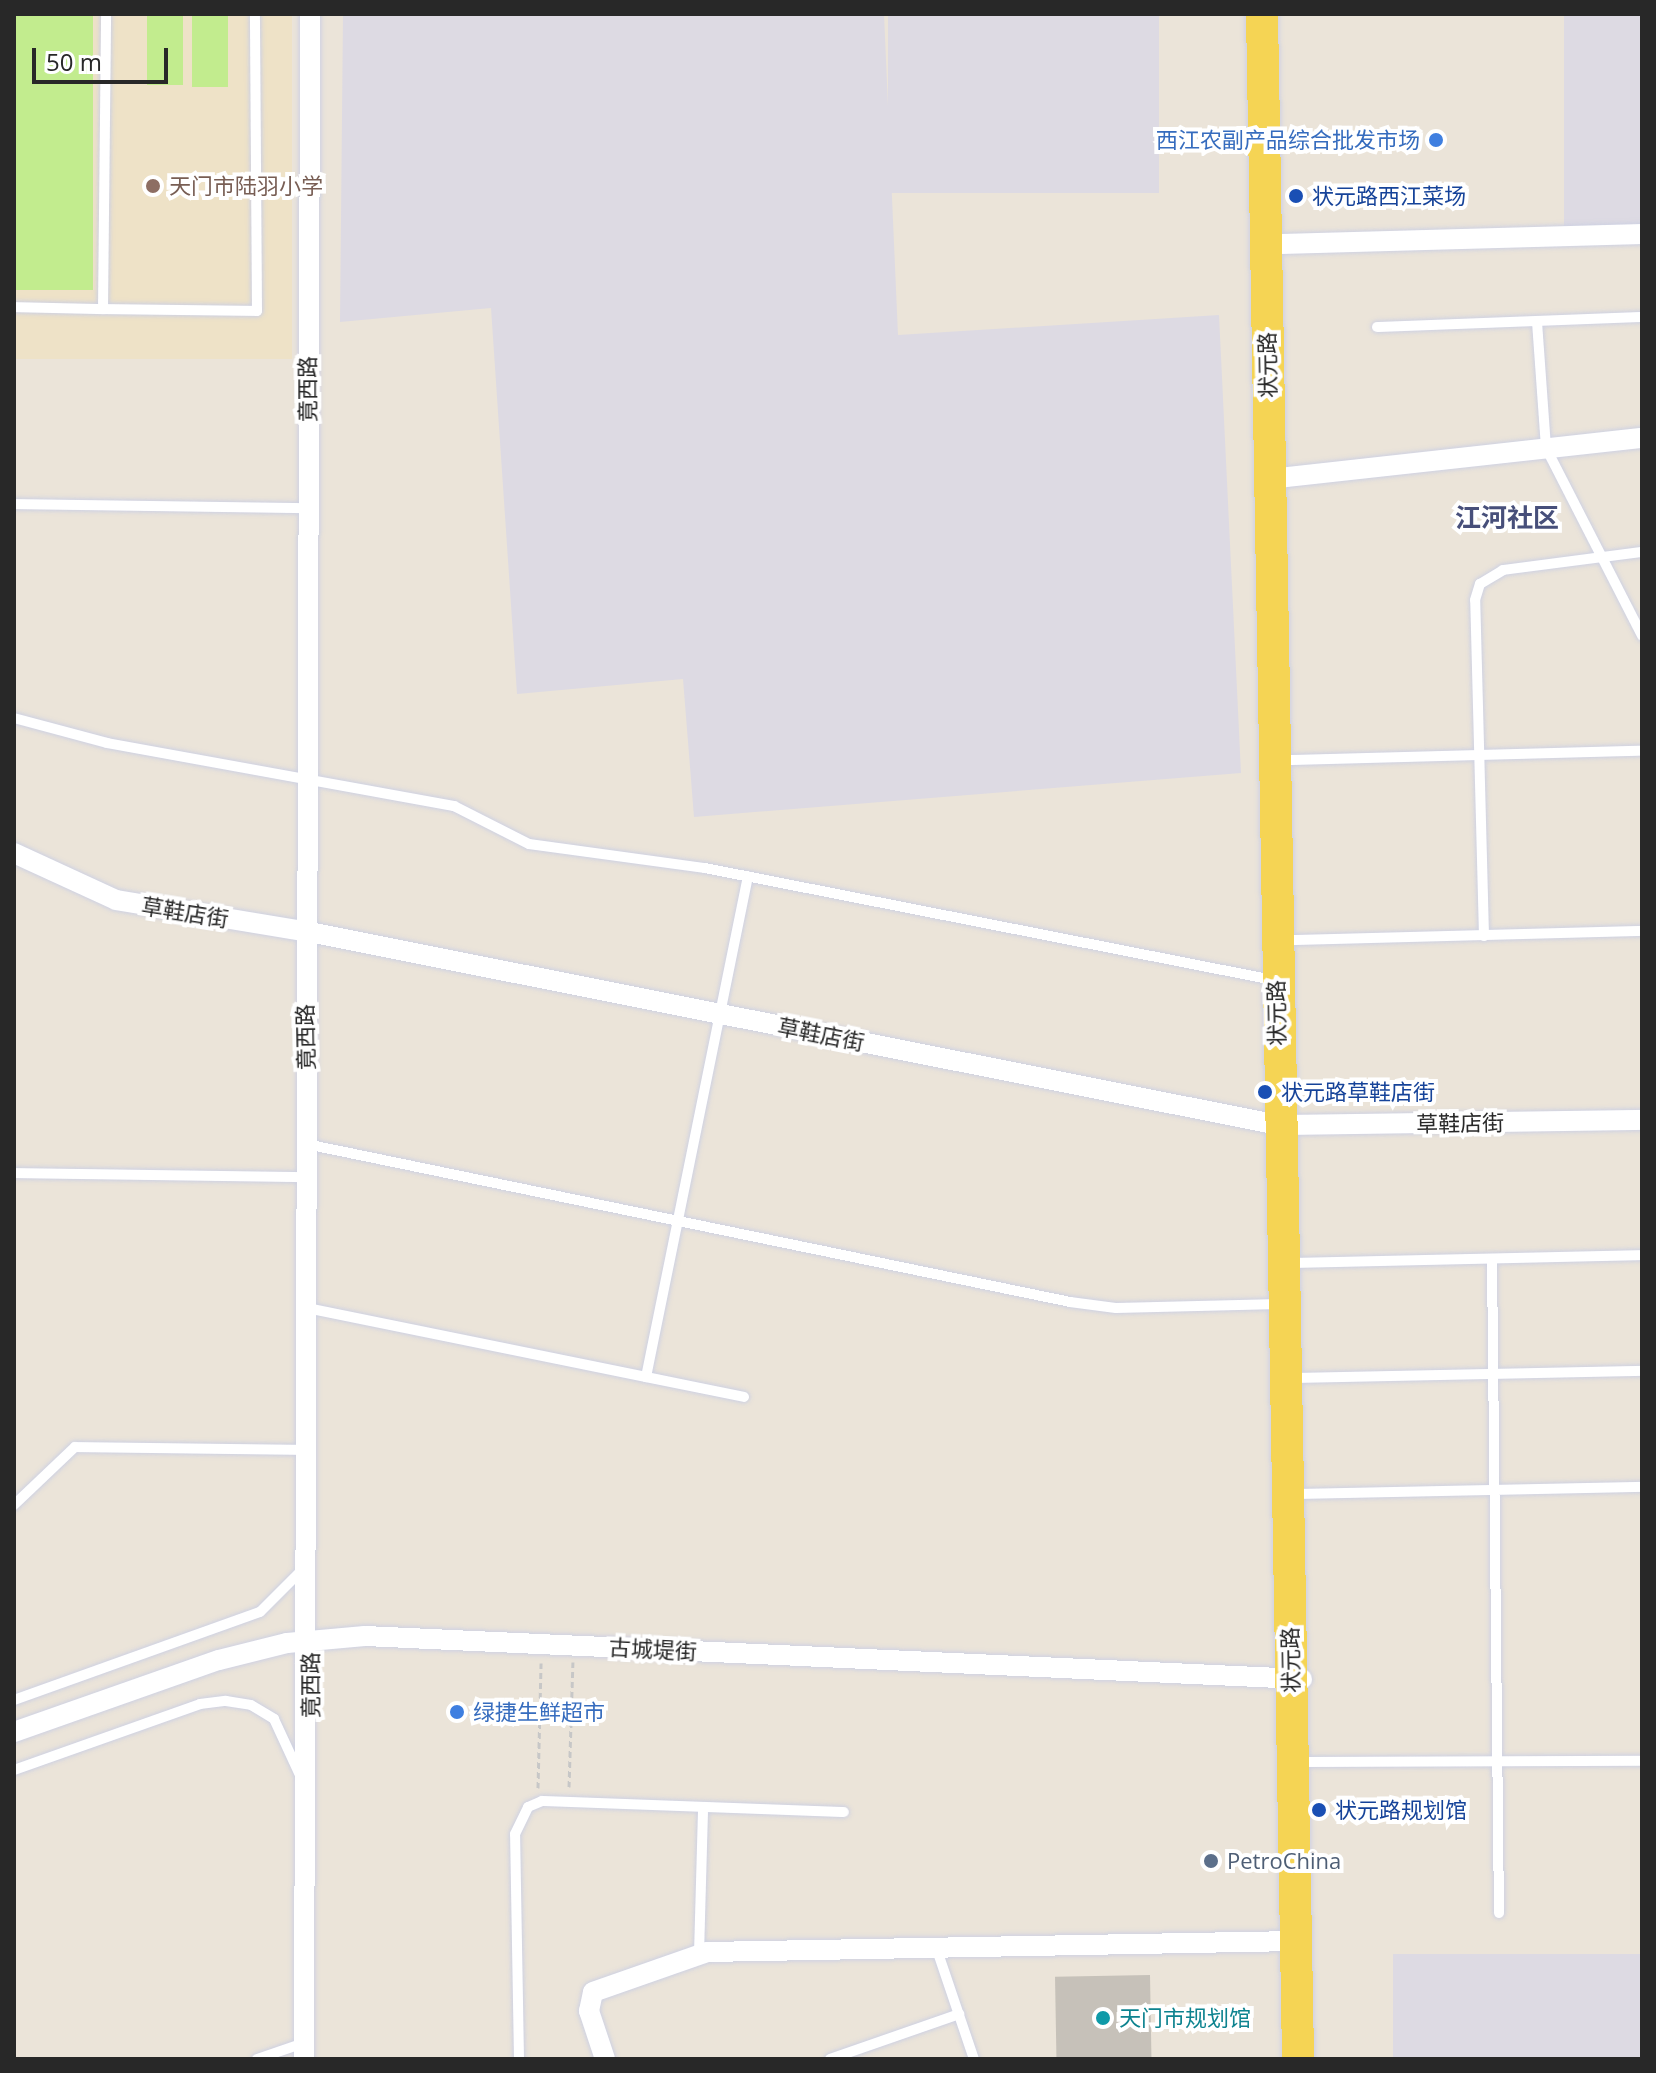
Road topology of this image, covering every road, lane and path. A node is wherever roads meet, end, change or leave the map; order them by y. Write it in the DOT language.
graph roads {
  1 [pos="106,14"];
  2 [pos="255,14"];
  3 [pos="310,14"];
  4 [pos="1262,14"];
  5 [pos="1279,14"];
  6 [pos="1642,234"];
  7 [pos="1282,244"];
  8 [pos="14,307"];
  9 [pos="103,309"];
  10 [pos="1642,317"];
  11 [pos="1537,322"];
  12 [pos="1377,327"];
  13 [pos="1642,438"];
  14 [pos="1546,448"];
  15 [pos="1277,478"];
  16 [pos="14,504"];
  17 [pos="306,508"];
  18 [pos="1642,552"];
  19 [pos="1602,557"];
  20 [pos="1642,636"];
  21 [pos="14,718"];
  22 [pos="1642,751"];
  23 [pos="1480,755"];
  24 [pos="1288,760"];
  25 [pos="304,777"];
  26 [pos="14,853"];
  27 [pos="748,876"];
  28 [pos="304,931"];
  29 [pos="1642,931"];
  30 [pos="1484,936"];
  31 [pos="1291,940"];
  32 [pos="1275,980"];
  33 [pos="721,1014"];
  34 [pos="1642,1120"];
  35 [pos="1286,1126"];
  36 [pos="306,1144"];
  37 [pos="14,1173"];
  38 [pos="306,1177"];
  39 [pos="679,1217"];
  40 [pos="1642,1255"];
  41 [pos="1492,1259"];
  42 [pos="1297,1263"];
  43 [pos="1282,1304"];
  44 [pos="307,1308"];
  45 [pos="1642,1371"];
  46 [pos="1494,1374"];
  47 [pos="646,1377"];
  48 [pos="1299,1378"];
  49 [pos="744,1397"];
  50 [pos="309,1451"];
  51 [pos="1642,1487"];
  52 [pos="1496,1490"];
  53 [pos="1302,1494"];
  54 [pos="14,1505"];
  55 [pos="310,1559"];
  56 [pos="310,1640"];
  57 [pos="542,1644"];
  58 [pos="574,1646"];
  59 [pos="1298,1679"];
  60 [pos="14,1700"];
  61 [pos="14,1732"];
  62 [pos="1496,1761"];
  63 [pos="1642,1761"];
  64 [pos="1308,1762"];
  65 [pos="14,1770"];
  66 [pos="569,1802"];
  67 [pos="537,1803"];
  68 [pos="309,1805"];
  69 [pos="703,1808"];
  70 [pos="844,1812"];
  71 [pos="1499,1913"];
  72 [pos="1296,1941"];
  73 [pos="936,1947"];
  74 [pos="699,1954"];
  75 [pos="959,2014"];
  76 [pos="304,2051"];
  77 [pos="257,2059"];
  78 [pos="519,2059"];
  79 [pos="605,2059"];
  80 [pos="830,2059"];
  81 [pos="974,2059"];
  82 [pos="1298,2059"];
  83 [pos="1314,2059"];
  1 -- 9 [label="lane"];
  2 -- 9 [label="lane"];
  3 -- 17 [label="street, 竟西路"];
  4 -- 15 [label="main road, 状元路"];
  5 -- 7 [label="main road, 状元路"];
  6 -- 7 [label="street"];
  7 -- 15 [label="main road, 状元路"];
  8 -- 9 [label="lane"];
  10 -- 11 [label="lane"];
  11 -- 12 [label="lane"];
  11 -- 14 [label="lane"];
  13 -- 14 [label="street"];
  14 -- 15 [label="street"];
  14 -- 19 [label="lane"];
  15 -- 24 [label="main road, 状元路"];
  15 -- 32 [label="main road, 状元路"];
  16 -- 17 [label="lane"];
  17 -- 25 [label="street, 竟西路"];
  18 -- 19 [label="lane"];
  19 -- 20 [label="lane"];
  19 -- 23 [label="lane"];
  21 -- 25 [label="lane"];
  22 -- 23 [label="lane"];
  23 -- 24 [label="lane"];
  23 -- 30 [label="lane"];
  24 -- 31 [label="main road, 状元路"];
  25 -- 27 [label="lane"];
  25 -- 28 [label="street, 竟西路"];
  26 -- 28 [label="street, 草鞋店街"];
  27 -- 32 [label="lane"];
  27 -- 33 [label="lane"];
  28 -- 33 [label="street, 草鞋店街"];
  28 -- 36 [label="street, 竟西路"];
  29 -- 30 [label="lane"];
  30 -- 31 [label="lane"];
  31 -- 35 [label="main road, 状元路"];
  32 -- 35 [label="main road, 状元路"];
  33 -- 35 [label="street, 草鞋店街"];
  33 -- 39 [label="lane"];
  34 -- 35 [label="street, 草鞋店街"];
  35 -- 42 [label="main road, 状元路"];
  35 -- 43 [label="main road, 状元路"];
  36 -- 38 [label="street, 竟西路"];
  36 -- 39 [label="lane"];
  37 -- 38 [label="lane"];
  38 -- 44 [label="street, 竟西路"];
  39 -- 43 [label="lane"];
  39 -- 47 [label="lane"];
  40 -- 41 [label="lane"];
  41 -- 42 [label="lane"];
  41 -- 46 [label="lane"];
  42 -- 48 [label="main road, 状元路"];
  43 -- 59 [label="main road, 状元路"];
  44 -- 47 [label="lane"];
  44 -- 50 [label="street, 竟西路"];
  45 -- 46 [label="lane"];
  46 -- 48 [label="lane"];
  46 -- 52 [label="lane"];
  47 -- 49 [label="lane"];
  48 -- 53 [label="main road, 状元路"];
  50 -- 54 [label="lane"];
  50 -- 55 [label="street, 竟西路"];
  51 -- 52 [label="lane"];
  52 -- 53 [label="lane"];
  52 -- 62 [label="lane"];
  53 -- 59 [label="main road, 状元路"];
  55 -- 56 [label="street, 竟西路"];
  55 -- 60 [label="lane"];
  56 -- 57 [label="street, 古城堤街"];
  56 -- 61 [label="street, 古城堤街"];
  56 -- 68 [label="street, 竟西路"];
  57 -- 58 [label="street, 古城堤街"];
  57 -- 67 [label="path"];
  58 -- 59 [label="street, 古城堤街"];
  58 -- 66 [label="path"];
  59 -- 64 [label="main road, 状元路"];
  59 -- 72 [label="main road, 状元路"];
  62 -- 63 [label="lane"];
  62 -- 64 [label="lane"];
  62 -- 71 [label="lane"];
  64 -- 83 [label="main road, 状元路"];
  65 -- 68 [label="lane"];
  66 -- 67 [label="lane"];
  66 -- 69 [label="lane"];
  67 -- 78 [label="lane"];
  68 -- 76 [label="street, 竟西路"];
  69 -- 70 [label="lane"];
  69 -- 74 [label="lane"];
  72 -- 73 [label="street"];
  72 -- 82 [label="main road, 状元路"];
  73 -- 74 [label="street"];
  73 -- 75 [label="lane"];
  74 -- 79 [label="street"];
  75 -- 80 [label="lane"];
  75 -- 81 [label="lane"];
  76 -- 77 [label="lane"];
}
